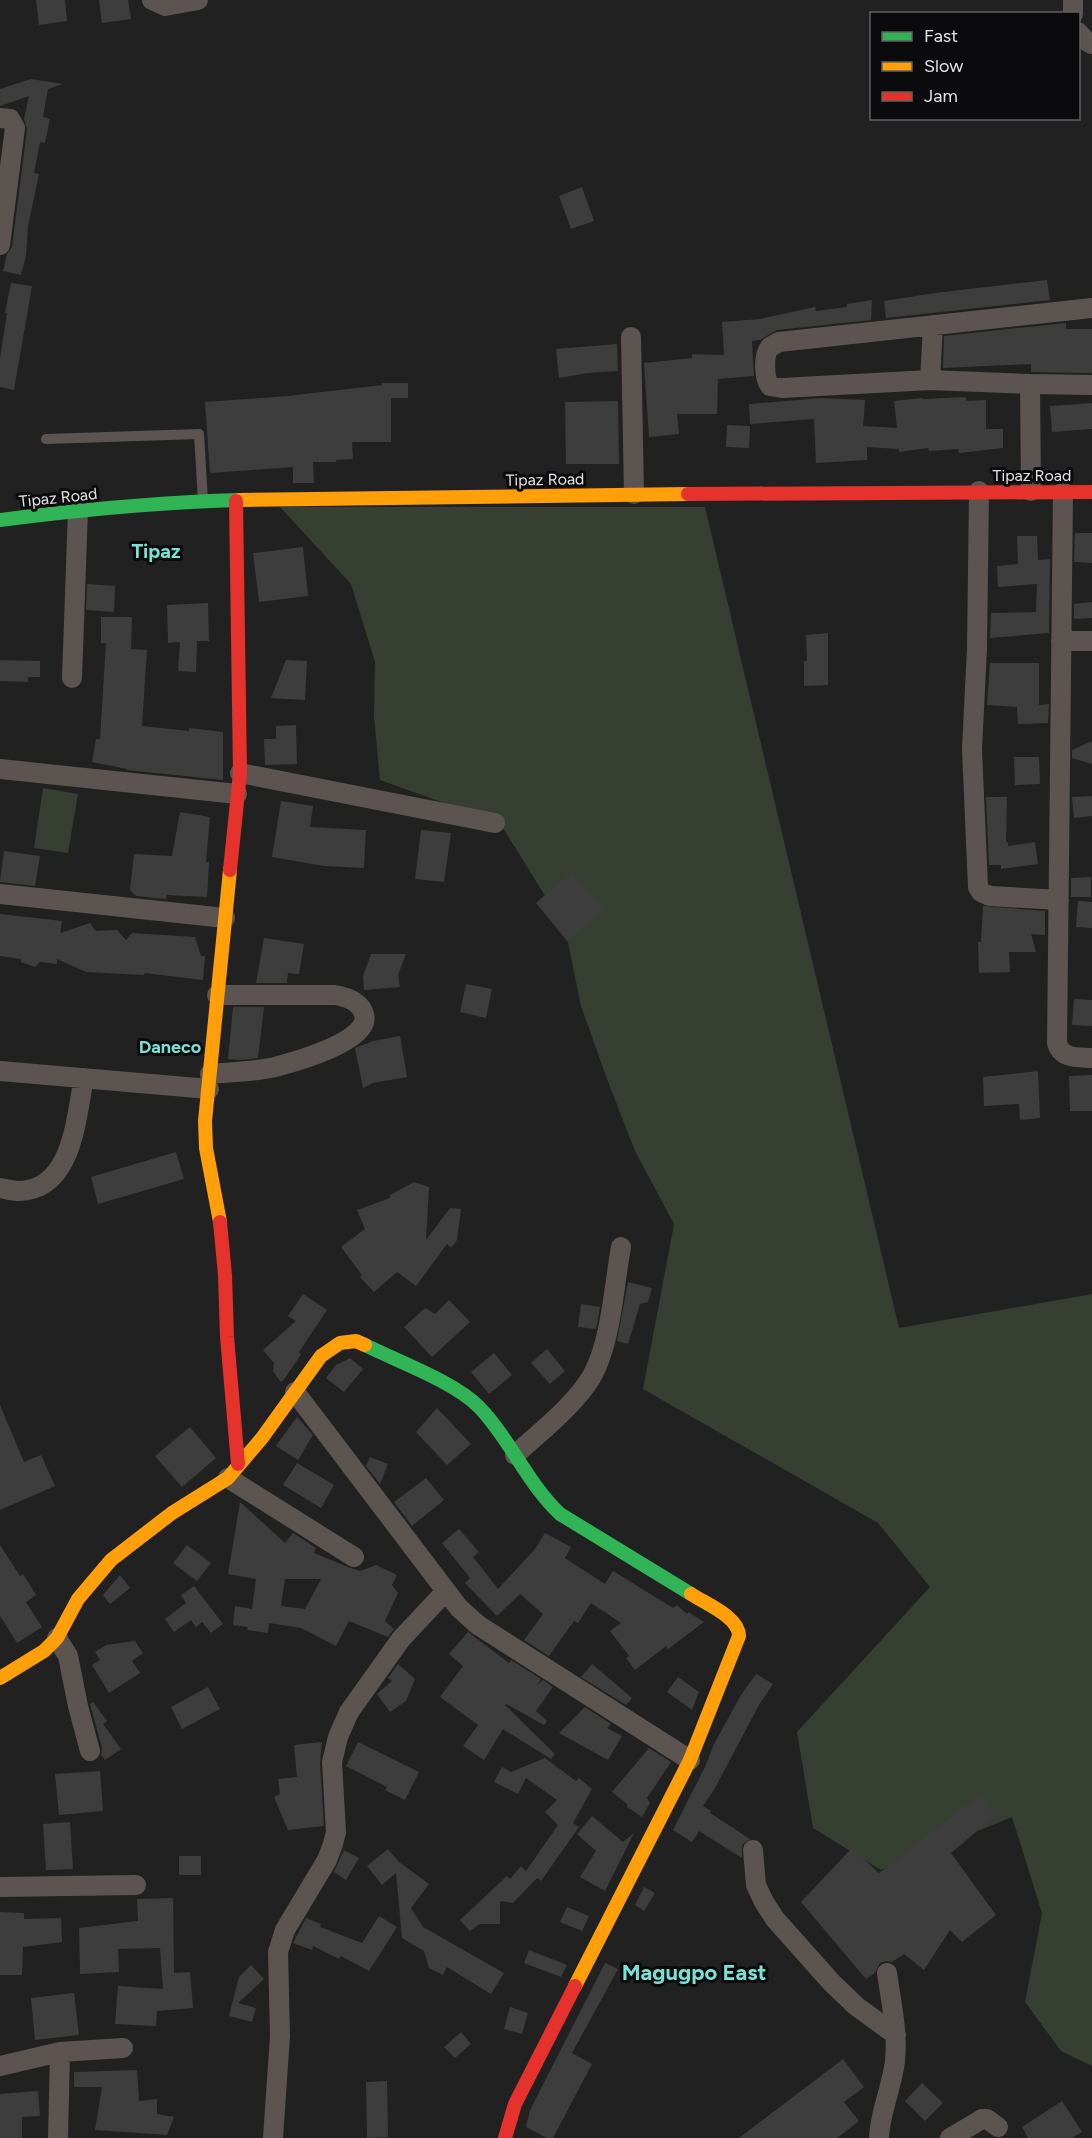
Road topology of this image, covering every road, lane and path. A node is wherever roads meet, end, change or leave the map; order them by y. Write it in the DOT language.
graph roads {
  1 [pos="152,0"];
  2 [pos="198,0"];
  3 [pos="1080,34"];
  4 [pos="1092,44"];
  5 [pos="0,118"];
  6 [pos="4,192"];
  7 [pos="0,245"];
  8 [pos="1092,308"];
  9 [pos="933,325"];
  10 [pos="631,337"];
  11 [pos="930,380"];
  12 [pos="1030,384"];
  13 [pos="1092,385"];
  14 [pos="46,439"];
  15 [pos="979,491"];
  16 [pos="1031,491"];
  17 [pos="1063,492"];
  18 [pos="1092,492"];
  19 [pos="634,494"];
  20 [pos="203,501"];
  21 [pos="236,501"];
  22 [pos="78,510"];
  23 [pos="0,520"];
  24 [pos="1061,641"];
  25 [pos="1092,641"];
  26 [pos="72,678"];
  27 [pos="0,769"];
  28 [pos="240,773"];
  29 [pos="237,794"];
  30 [pos="495,823"];
  31 [pos="0,894"];
  32 [pos="1059,900"];
  33 [pos="225,918"];
  34 [pos="217,995"];
  35 [pos="1092,1058"];
  36 [pos="0,1071"];
  37 [pos="84,1078"];
  38 [pos="209,1082"];
  39 [pos="0,1188"];
  40 [pos="621,1247"];
  41 [pos="295,1392"];
  42 [pos="515,1455"];
  43 [pos="233,1471"];
  44 [pos="354,1557"];
  45 [pos="446,1591"];
  46 [pos="57,1638"];
  47 [pos="0,1678"];
  48 [pos="90,1751"];
  49 [pos="690,1761"];
  50 [pos="753,1850"];
  51 [pos="136,1885"];
  52 [pos="0,1887"];
  53 [pos="887,1973"];
  54 [pos="896,2035"];
  55 [pos="123,2048"];
  56 [pos="60,2052"];
  57 [pos="0,2066"];
  58 [pos="998,2127"];
  59 [pos="58,2138"];
  60 [pos="273,2138"];
  61 [pos="505,2138"];
  62 [pos="879,2138"];
  63 [pos="950,2138"];
  1 -- 2 [label="street"];
  3 -- 4 [label="street"];
  5 -- 6 [label="street"];
  6 -- 7 [label="street"];
  8 -- 9 [label="street"];
  9 -- 11 [label="street"];
  9 -- 11 [label="street"];
  10 -- 19 [label="street"];
  11 -- 12 [label="street"];
  12 -- 13 [label="street"];
  12 -- 16 [label="street"];
  14 -- 20 [label="lane"];
  15 -- 16 [label="street, Tipaz Road"];
  15 -- 19 [label="street, Tipaz Road"];
  15 -- 32 [label="street"];
  16 -- 17 [label="street, Tipaz Road"];
  17 -- 18 [label="street, Tipaz Road"];
  17 -- 24 [label="street"];
  19 -- 21 [label="street, Tipaz Road"];
  20 -- 21 [label="street, Tipaz Road"];
  20 -- 22 [label="street, Tipaz Road"];
  21 -- 28 [label="street"];
  22 -- 23 [label="street, Tipaz Road"];
  22 -- 26 [label="street"];
  24 -- 25 [label="street"];
  24 -- 32 [label="street"];
  27 -- 29 [label="street"];
  28 -- 29 [label="street"];
  28 -- 30 [label="street"];
  29 -- 33 [label="street"];
  31 -- 33 [label="street"];
  32 -- 35 [label="street"];
  33 -- 34 [label="street"];
  34 -- 38 [label="street"];
  34 -- 38 [label="street"];
  36 -- 37 [label="street"];
  37 -- 38 [label="street"];
  37 -- 39 [label="street"];
  38 -- 43 [label="street"];
  40 -- 42 [label="street"];
  41 -- 42 [label="street"];
  41 -- 43 [label="street"];
  41 -- 45 [label="street"];
  42 -- 49 [label="street"];
  43 -- 44 [label="street"];
  43 -- 46 [label="street"];
  45 -- 49 [label="street"];
  45 -- 60 [label="street"];
  46 -- 47 [label="street"];
  46 -- 48 [label="street"];
  49 -- 61 [label="street"];
  50 -- 54 [label="street"];
  51 -- 52 [label="street"];
  53 -- 54 [label="street"];
  54 -- 62 [label="street"];
  55 -- 56 [label="street"];
  56 -- 57 [label="street"];
  56 -- 59 [label="street"];
  58 -- 63 [label="street"];
}
